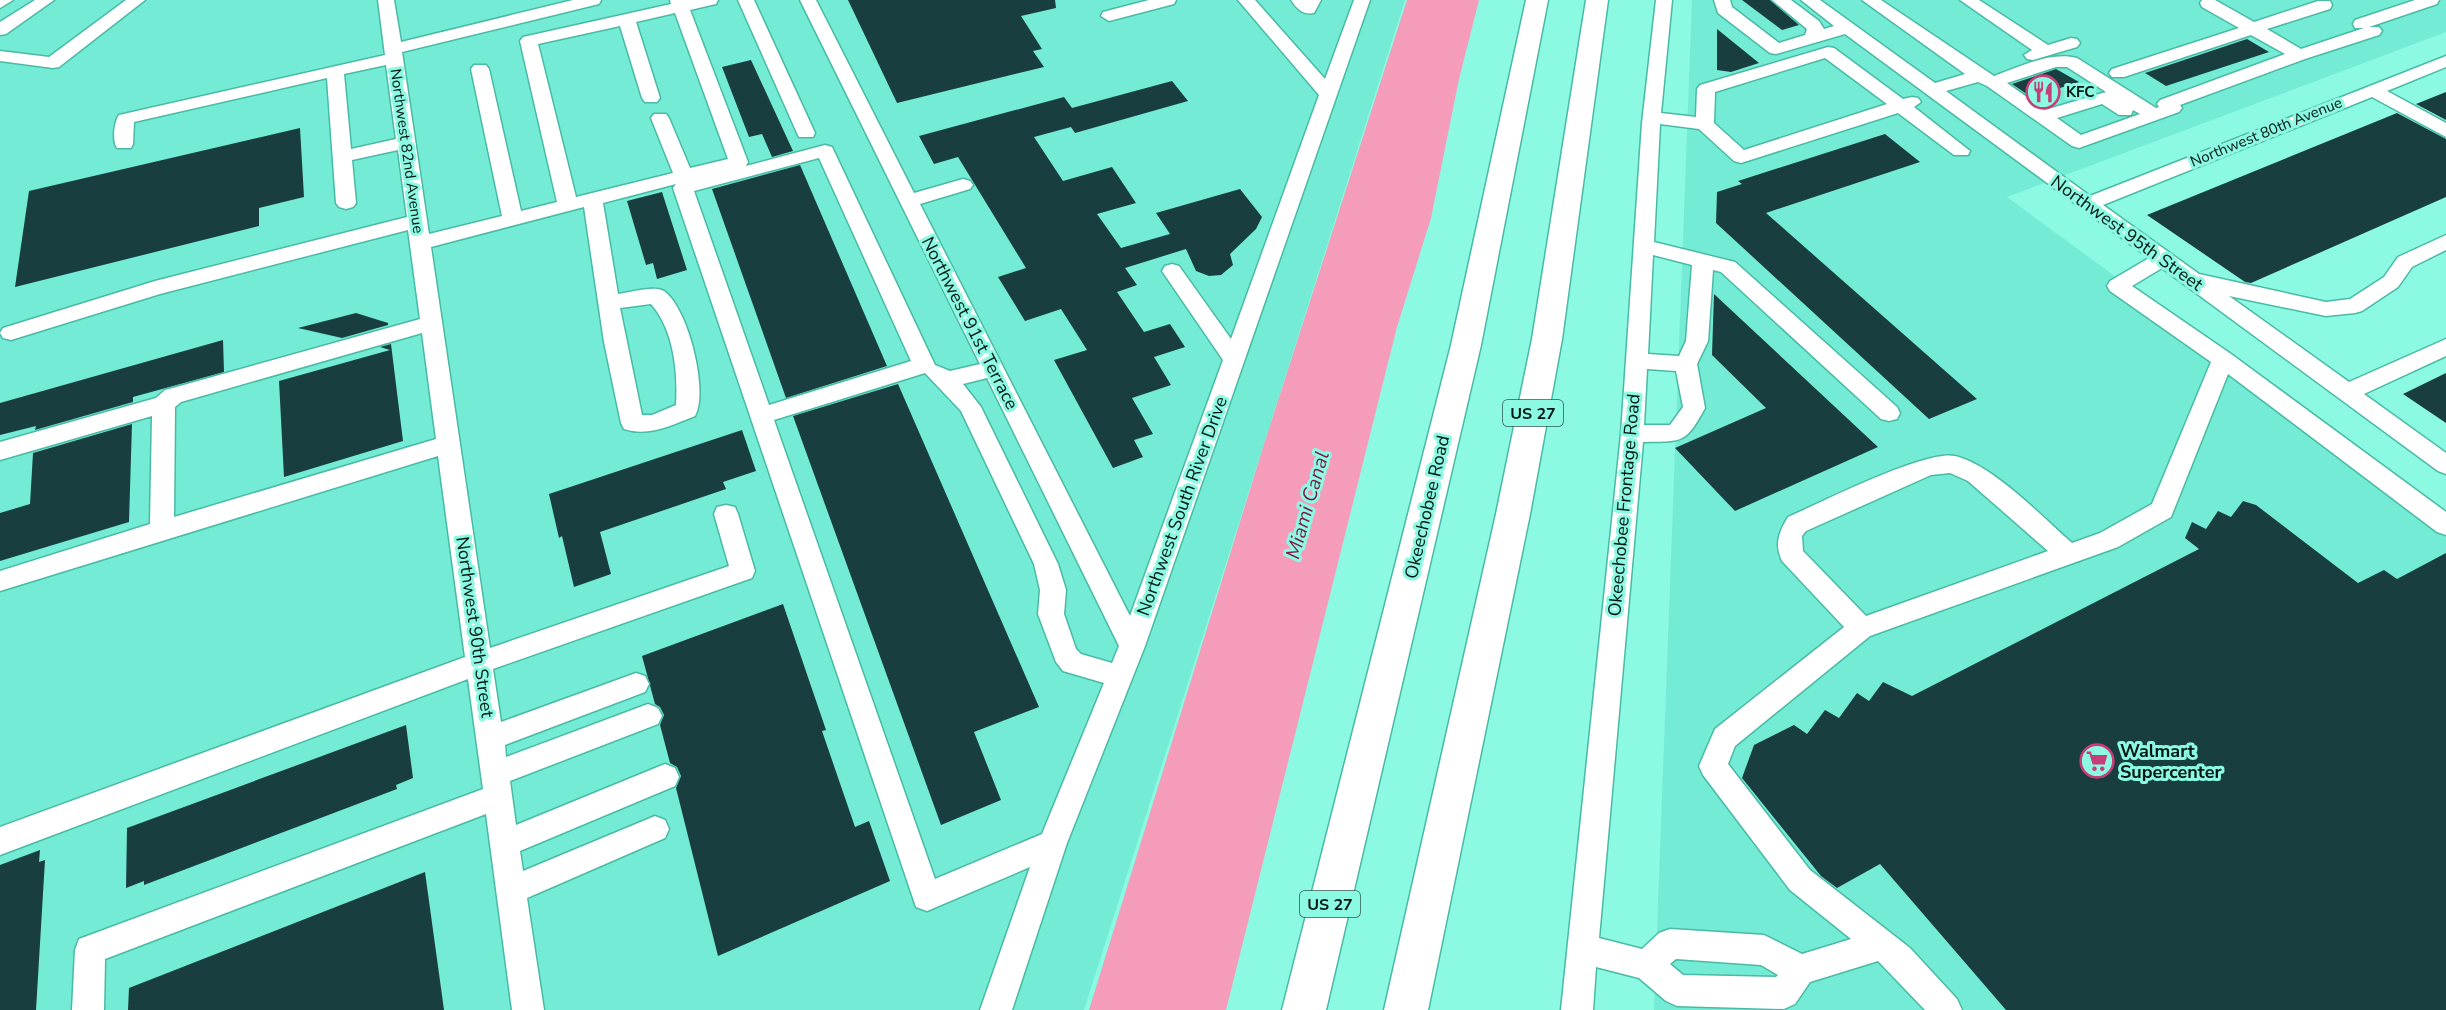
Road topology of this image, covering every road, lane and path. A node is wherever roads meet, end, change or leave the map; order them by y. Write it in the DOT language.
graph roads {
  1 [pos="5,0"];
  2 [pos="46,0"];
  3 [pos="137,0"];
  4 [pos="386,0"];
  5 [pos="593,0"];
  6 [pos="710,0"];
  7 [pos="746,0"];
  8 [pos="808,0"];
  9 [pos="1168,0"];
  10 [pos="1246,0"];
  11 [pos="1299,0"];
  12 [pos="1313,0"];
  13 [pos="1362,0"];
  14 [pos="1537,0"];
  15 [pos="1597,0"];
  16 [pos="1664,0"];
  17 [pos="1722,0"];
  18 [pos="1780,0"];
  19 [pos="1809,0"];
  20 [pos="1870,0"];
  21 [pos="1968,0"];
  22 [pos="2431,0"];
  23 [pos="0,3"];
  24 [pos="679,3"];
  25 [pos="2208,3"];
  26 [pos="2324,5"];
  27 [pos="1109,15"];
  28 [pos="626,18"];
  29 [pos="1847,28"];
  30 [pos="2251,29"];
  31 [pos="0,30"];
  32 [pos="1812,38"];
  33 [pos="2071,43"];
  34 [pos="2046,51"];
  35 [pos="393,54"];
  36 [pos="2300,55"];
  37 [pos="0,56"];
  38 [pos="2446,61"];
  39 [pos="480,69"];
  40 [pos="335,71"];
  41 [pos="2118,73"];
  42 [pos="1982,77"];
  43 [pos="2372,90"];
  44 [pos="1934,92"];
  45 [pos="1328,94"];
  46 [pos="651,98"];
  47 [pos="1900,106"];
  48 [pos="2158,112"];
  49 [pos="1652,117"];
  50 [pos="2043,117"];
  51 [pos="660,118"];
  52 [pos="1705,124"];
  53 [pos="2446,131"];
  54 [pos="806,133"];
  55 [pos="406,142"];
  56 [pos="124,144"];
  57 [pos="1960,151"];
  58 [pos="342,157"];
  59 [pos="684,176"];
  60 [pos="963,185"];
  61 [pos="593,199"];
  62 [pos="908,201"];
  63 [pos="346,203"];
  64 [pos="2087,204"];
  65 [pos="568,206"];
  66 [pos="513,220"];
  67 [pos="419,232"];
  68 [pos="2446,242"];
  69 [pos="1644,246"];
  70 [pos="2163,259"];
  71 [pos="1703,261"];
  72 [pos="1172,271"];
  73 [pos="2188,277"];
  74 [pos="609,303"];
  75 [pos="432,323"];
  76 [pos="11,333"];
  77 [pos="2446,347"];
  78 [pos="2223,359"];
  79 [pos="1234,360"];
  80 [pos="1636,361"];
  81 [pos="1686,364"];
  82 [pos="924,365"];
  83 [pos="993,369"];
  84 [pos="947,380"];
  85 [pos="2346,393"];
  86 [pos="164,404"];
  87 [pos="1889,413"];
  88 [pos="761,416"];
  89 [pos="1632,434"];
  90 [pos="449,444"];
  91 [pos="0,451"];
  92 [pos="2446,465"];
  93 [pos="1050,482"];
  94 [pos="1012,494"];
  95 [pos="726,514"];
  96 [pos="2446,525"];
  97 [pos="162,530"];
  98 [pos="2067,553"];
  99 [pos="0,581"];
  100 [pos="1861,628"];
  101 [pos="1132,646"];
  102 [pos="480,663"];
  103 [pos="1120,676"];
  104 [pos="636,684"];
  105 [pos="648,716"];
  106 [pos="491,738"];
  107 [pos="665,777"];
  108 [pos="497,785"];
  109 [pos="1445,821"];
  110 [pos="655,829"];
  111 [pos="0,841"];
  112 [pos="506,843"];
  113 [pos="1053,843"];
  114 [pos="512,890"];
  115 [pos="1882,945"];
  116 [pos="1583,950"];
  117 [pos="1647,965"];
  118 [pos="1800,970"];
  119 [pos="88,1010"];
  120 [pos="528,1010"];
  121 [pos="996,1010"];
  122 [pos="1304,1010"];
  123 [pos="1384,1010"];
  124 [pos="1406,1010"];
  125 [pos="1577,1010"];
  126 [pos="1946,1010"];
  1 -- 23 [label="street"];
  2 -- 31 [label="street"];
  3 -- 37 [label="street"];
  4 -- 35 [label="street"];
  5 -- 35 [label="street, Northwest 82nd Avenue"];
  6 -- 24 [label="street"];
  7 -- 54 [label="street"];
  8 -- 62 [label="street, Northwest 91st Terrace"];
  9 -- 27 [label="street"];
  10 -- 45 [label="street"];
  11 -- 12 [label="street"];
  13 -- 45 [label="street, Northwest South River Drive"];
  14 -- 122 [label="highway, Okeechobee Road / US 27"];
  15 -- 109 [label="highway, US 27"];
  16 -- 49 [label="street, Okeechobee Frontage Road"];
  17 -- 32 [label="street"];
  18 -- 32 [label="street"];
  19 -- 29 [label="street, Northwest 95th Street"];
  20 -- 42 [label="street"];
  21 -- 34 [label="street"];
  22 -- 36 [label="street"];
  24 -- 28 [label="street"];
  24 -- 59 [label="street"];
  25 -- 30 [label="street"];
  26 -- 30 [label="street"];
  28 -- 46 [label="street"];
  28 -- 65 [label="street"];
  29 -- 32 [label="street"];
  29 -- 44 [label="street, Northwest 95th Street"];
  30 -- 36 [label="street"];
  30 -- 41 [label="street"];
  33 -- 34 [label="street"];
  34 -- 42 [label="street"];
  35 -- 40 [label="street"];
  35 -- 55 [label="street, Northwest 82nd Avenue"];
  36 -- 48 [label="street"];
  38 -- 43 [label="street, Northwest 80th Avenue"];
  39 -- 66 [label="street"];
  40 -- 56 [label="street"];
  40 -- 58 [label="street"];
  42 -- 44 [label="street"];
  42 -- 48 [label="street"];
  42 -- 50 [label="street"];
  43 -- 53 [label="street"];
  43 -- 64 [label="street, Northwest 80th Avenue"];
  44 -- 47 [label="street"];
  44 -- 64 [label="street, Northwest 95th Street"];
  45 -- 79 [label="street, Northwest South River Drive"];
  47 -- 52 [label="street"];
  47 -- 52 [label="street"];
  47 -- 57 [label="street"];
  48 -- 50 [label="street"];
  48 -- 50 [label="street"];
  49 -- 52 [label="street"];
  49 -- 69 [label="street, Okeechobee Frontage Road"];
  51 -- 59 [label="street"];
  55 -- 58 [label="street"];
  55 -- 67 [label="street, Northwest 82nd Avenue"];
  58 -- 63 [label="street"];
  59 -- 61 [label="street"];
  60 -- 62 [label="street"];
  61 -- 65 [label="street"];
  61 -- 74 [label="street"];
  62 -- 83 [label="street, Northwest 91st Terrace"];
  64 -- 70 [label="street, Northwest 95th Street"];
  65 -- 66 [label="street"];
  66 -- 67 [label="street"];
  67 -- 75 [label="street, Northwest 90th Street"];
  67 -- 76 [label="street"];
  68 -- 73 [label="street"];
  69 -- 71 [label="street"];
  69 -- 80 [label="street, Okeechobee Frontage Road"];
  70 -- 73 [label="street, Northwest 95th Street"];
  70 -- 78 [label="street"];
  71 -- 81 [label="street"];
  71 -- 87 [label="street"];
  72 -- 79 [label="street"];
  73 -- 85 [label="street, Northwest 95th Street"];
  74 -- 74 [label="street"];
  75 -- 86 [label="street"];
  75 -- 90 [label="street, Northwest 90th Street"];
  77 -- 85 [label="street"];
  78 -- 96 [label="street"];
  78 -- 98 [label="street"];
  79 -- 101 [label="street, Northwest South River Drive"];
  80 -- 81 [label="street"];
  80 -- 89 [label="street, Okeechobee Frontage Road"];
  81 -- 89 [label="street"];
  82 -- 84 [label="street"];
  82 -- 88 [label="street"];
  82 -- 88 [label="street"];
  83 -- 84 [label="street"];
  83 -- 93 [label="street, Northwest 91st Terrace"];
  84 -- 94 [label="street"];
  85 -- 92 [label="street, Northwest 95th Street"];
  86 -- 91 [label="street"];
  86 -- 97 [label="street"];
  88 -- 113 [label="street"];
  89 -- 116 [label="street, Okeechobee Frontage Road"];
  90 -- 97 [label="street"];
  90 -- 102 [label="street, Northwest 90th Street"];
  93 -- 94 [label="street"];
  93 -- 101 [label="street, Northwest 91st Terrace"];
  94 -- 103 [label="street"];
  95 -- 102 [label="street"];
  97 -- 99 [label="street"];
  98 -- 100 [label="street"];
  98 -- 100 [label="street"];
  100 -- 115 [label="street"];
  101 -- 103 [label="street, Northwest South River Drive"];
  102 -- 106 [label="street, Northwest 90th Street"];
  102 -- 111 [label="street"];
  103 -- 113 [label="street, Northwest South River Drive"];
  104 -- 106 [label="street"];
  105 -- 108 [label="street"];
  106 -- 108 [label="street, Northwest 90th Street"];
  107 -- 112 [label="street"];
  108 -- 112 [label="street, Northwest 90th Street"];
  108 -- 119 [label="street"];
  109 -- 123 [label="highway"];
  109 -- 124 [label="highway, US 27"];
  110 -- 114 [label="street"];
  112 -- 114 [label="street, Northwest 90th Street"];
  113 -- 121 [label="street, Northwest South River Drive"];
  114 -- 120 [label="street, Northwest 90th Street"];
  115 -- 118 [label="street"];
  115 -- 126 [label="street"];
  116 -- 117 [label="street"];
  116 -- 125 [label="street, Okeechobee Frontage Road"];
  117 -- 118 [label="street"];
  117 -- 118 [label="street"];
}
